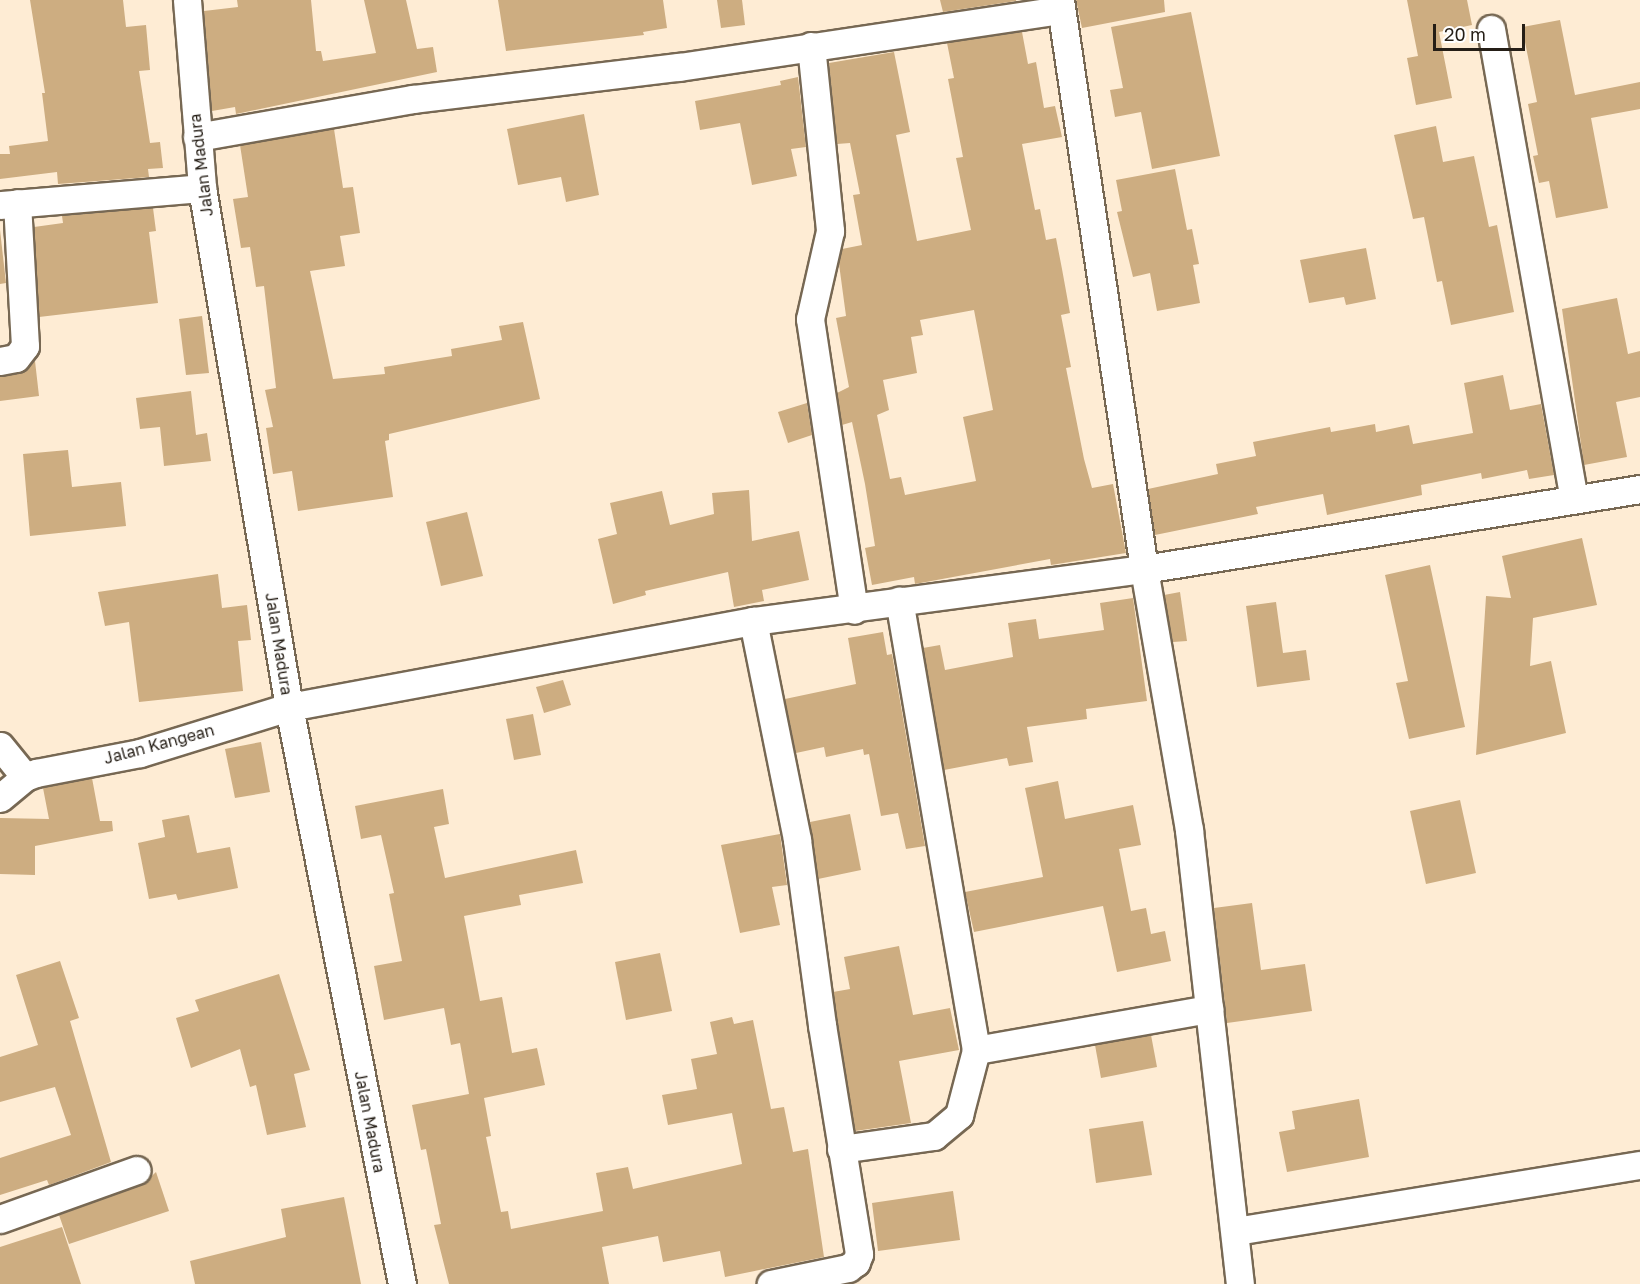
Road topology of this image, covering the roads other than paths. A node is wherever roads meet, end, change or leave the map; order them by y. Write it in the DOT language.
graph roads {
  1 [pos="187,0"];
  2 [pos="1061,5"];
  3 [pos="1491,29"];
  4 [pos="811,46"];
  5 [pos="197,137"];
  6 [pos="202,188"];
  7 [pos="8,204"];
  8 [pos="0,361"];
  9 [pos="1640,489"];
  10 [pos="1574,499"];
  11 [pos="1144,569"];
  12 [pos="899,602"];
  13 [pos="854,610"];
  14 [pos="753,621"];
  15 [pos="289,707"];
  16 [pos="0,746"];
  17 [pos="25,777"];
  18 [pos="0,798"];
  19 [pos="1209,1008"];
  20 [pos="976,1050"];
  21 [pos="842,1149"];
  22 [pos="1640,1165"];
  23 [pos="137,1170"];
  24 [pos="0,1219"];
  25 [pos="1236,1231"];
  26 [pos="402,1284"];
  27 [pos="771,1284"];
  28 [pos="1240,1284"];
  1 -- 5 [label="street, Jalan Madura"];
  2 -- 4 [label="street"];
  2 -- 11 [label="street"];
  3 -- 10 [label="street"];
  4 -- 5 [label="street"];
  4 -- 13 [label="street"];
  5 -- 6 [label="street, Jalan Madura"];
  6 -- 7 [label="street"];
  6 -- 15 [label="street, Jalan Madura"];
  7 -- 8 [label="street"];
  9 -- 10 [label="street, Jalan Kangean"];
  10 -- 11 [label="street, Jalan Kangean"];
  11 -- 12 [label="street, Jalan Kangean"];
  11 -- 19 [label="street"];
  12 -- 13 [label="street, Jalan Kangean"];
  12 -- 20 [label="street"];
  13 -- 14 [label="street, Jalan Kangean"];
  14 -- 15 [label="street, Jalan Kangean"];
  14 -- 21 [label="street"];
  15 -- 17 [label="street, Jalan Kangean"];
  15 -- 26 [label="street, Jalan Madura"];
  16 -- 17 [label="street"];
  17 -- 18 [label="street, Jalan Kangean"];
  19 -- 20 [label="street"];
  19 -- 25 [label="street"];
  20 -- 21 [label="street"];
  21 -- 27 [label="street"];
  22 -- 25 [label="street"];
  23 -- 24 [label="street"];
  25 -- 28 [label="street"];
}
